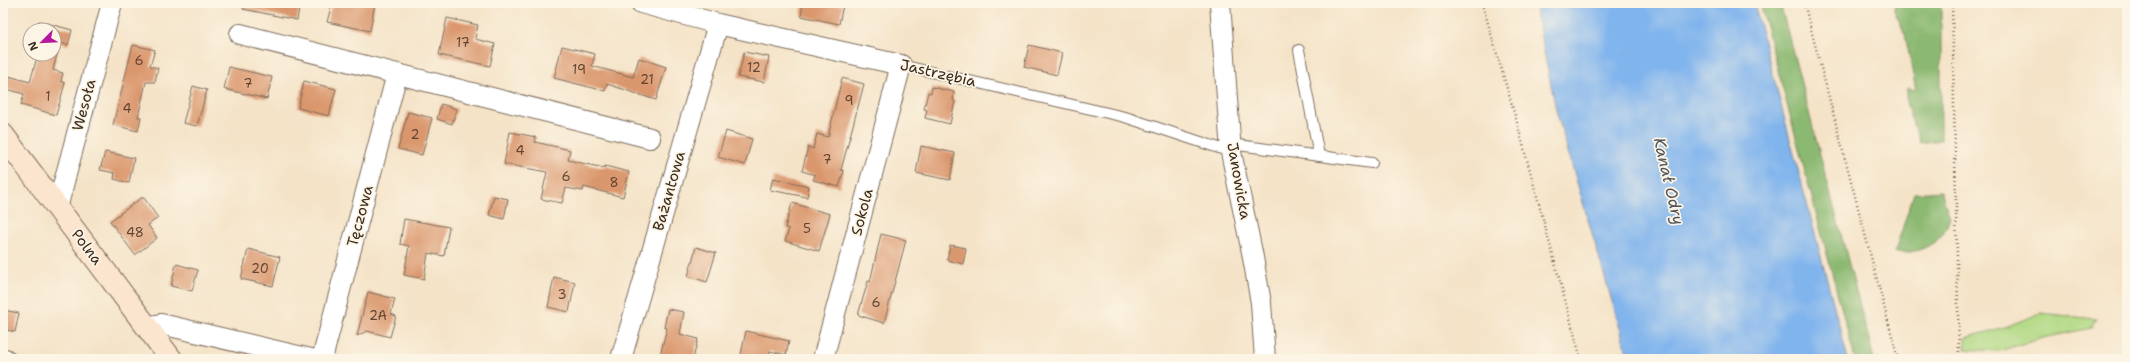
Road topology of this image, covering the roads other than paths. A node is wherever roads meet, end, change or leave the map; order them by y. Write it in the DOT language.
graph roads {
  1 [pos="112,3"];
  2 [pos="641,3"];
  3 [pos="1220,3"];
  4 [pos="718,24"];
  5 [pos="240,34"];
  6 [pos="1300,50"];
  7 [pos="901,64"];
  8 [pos="398,74"];
  9 [pos="3,135"];
  10 [pos="650,138"];
  11 [pos="1231,148"];
  12 [pos="1319,156"];
  13 [pos="1372,163"];
  14 [pos="57,208"];
  15 [pos="147,327"];
  16 [pos="171,359"];
  17 [pos="311,359"];
  18 [pos="322,359"];
  19 [pos="621,359"];
  20 [pos="823,359"];
  21 [pos="1265,359"];
  1 -- 14 [label="street, Wesoła"];
  2 -- 4 [label="street, Jastrzębia"];
  3 -- 11 [label="street, Janowicka"];
  4 -- 7 [label="street, Jastrzębia"];
  4 -- 19 [label="street, Bażantowa"];
  5 -- 8 [label="street"];
  6 -- 12 [label="lane"];
  7 -- 11 [label="lane, Jastrzębia"];
  7 -- 20 [label="street, Sokola"];
  8 -- 10 [label="street"];
  8 -- 18 [label="street, Tęczowa"];
  9 -- 14 [label="street, Polna"];
  11 -- 12 [label="lane, Jastrzębia"];
  11 -- 21 [label="street, Janowicka"];
  12 -- 13 [label="lane, Jastrzębia"];
  14 -- 15 [label="street, Polna"];
  15 -- 16 [label="street, Polna"];
  15 -- 17 [label="street"];
}
